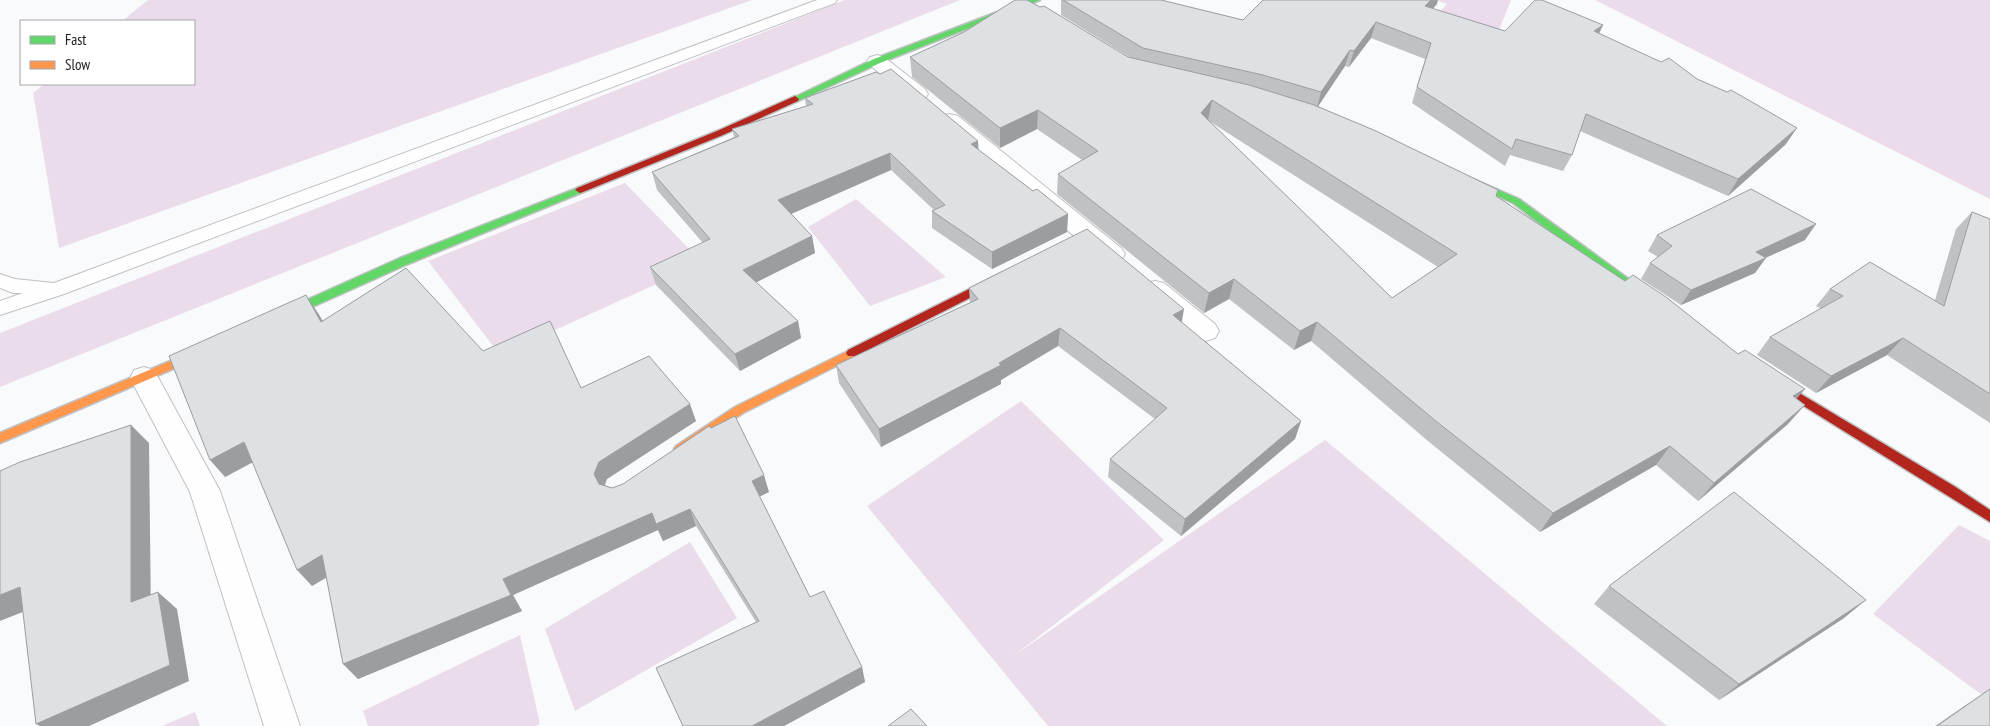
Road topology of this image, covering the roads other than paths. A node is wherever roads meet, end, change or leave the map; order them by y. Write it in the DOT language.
graph roads {
  1 [pos="830,0"];
  2 [pos="1037,5"];
  3 [pos="877,61"];
  4 [pos="1456,175"];
  5 [pos="1017,269"];
  6 [pos="0,281"];
  7 [pos="57,289"];
  8 [pos="1636,290"];
  9 [pos="0,308"];
  10 [pos="270,322"];
  11 [pos="1206,332"];
  12 [pos="216,346"];
  13 [pos="1758,372"];
  14 [pos="144,378"];
  15 [pos="0,438"];
  16 [pos="667,458"];
  17 [pos="1990,517"];
  18 [pos="282,726"];
  1 -- 7 [label="lane"];
  2 -- 3 [label="street"];
  3 -- 10 [label="street"];
  3 -- 11 [label="street"];
  4 -- 8 [label="street"];
  5 -- 16 [label="street"];
  6 -- 7 [label="lane"];
  7 -- 9 [label="lane"];
  12 -- 14 [label="street"];
  13 -- 17 [label="street"];
  14 -- 15 [label="street"];
  14 -- 18 [label="street"];
}
